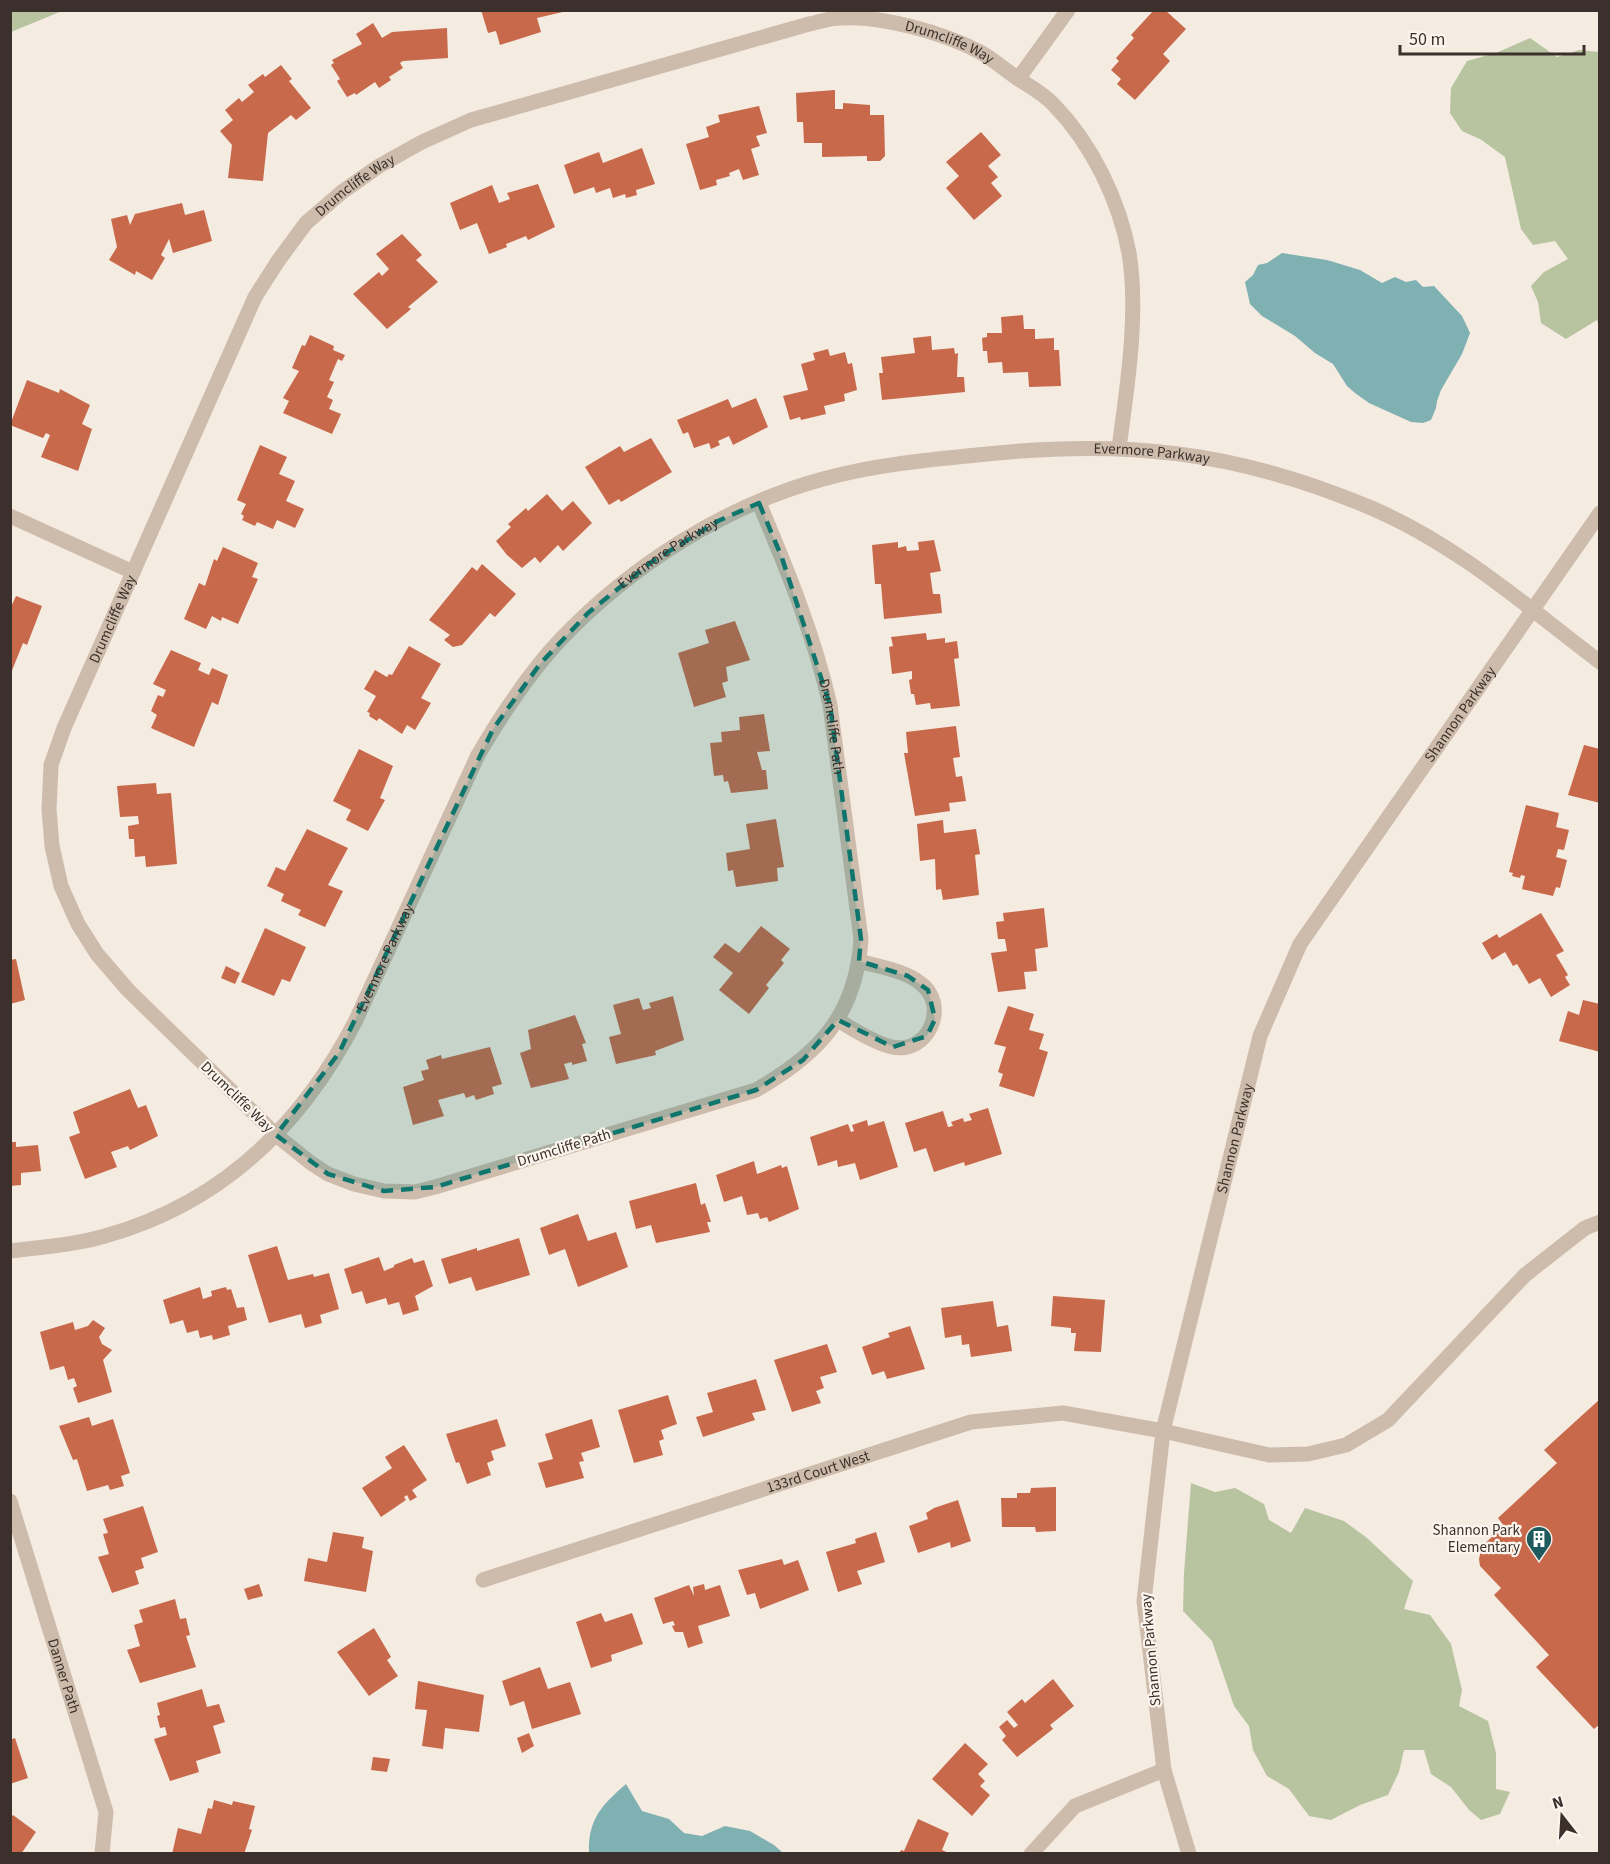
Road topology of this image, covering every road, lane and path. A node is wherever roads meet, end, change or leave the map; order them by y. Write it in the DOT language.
graph roads {
  1 [pos="1068,10"];
  2 [pos="1018,79"];
  3 [pos="1119,448"];
  4 [pos="759,503"];
  5 [pos="1599,513"];
  6 [pos="10,516"];
  7 [pos="133,572"];
  8 [pos="1532,610"];
  9 [pos="1599,662"];
  10 [pos="860,961"];
  11 [pos="838,1020"];
  12 [pos="276,1135"];
  13 [pos="1599,1222"];
  14 [pos="10,1251"];
  15 [pos="1163,1431"];
  16 [pos="10,1501"];
  17 [pos="483,1580"];
  18 [pos="1164,1770"];
  19 [pos="102,1854"];
  20 [pos="1031,1854"];
  21 [pos="1189,1854"];
  1 -- 2 [label="street"];
  2 -- 3 [label="street, Drumcliffe Way"];
  2 -- 7 [label="street, Drumcliffe Way"];
  3 -- 4 [label="street, Evermore Parkway"];
  3 -- 8 [label="street, Evermore Parkway"];
  4 -- 10 [label="street, Drumcliffe Path"];
  4 -- 12 [label="street, Evermore Parkway"];
  5 -- 8 [label="street, Shannon Parkway"];
  6 -- 7 [label="street"];
  7 -- 12 [label="street, Drumcliffe Way"];
  8 -- 9 [label="street, Evermore Parkway"];
  8 -- 15 [label="street, Shannon Parkway"];
  10 -- 11 [label="street, Drumcliffe Path"];
  10 -- 11 [label="street"];
  11 -- 12 [label="street, Drumcliffe Path"];
  12 -- 14 [label="street, Evermore Parkway"];
  13 -- 15 [label="street, 133rd Court West"];
  15 -- 17 [label="street, 133rd Court West"];
  15 -- 18 [label="street, Shannon Parkway"];
  16 -- 19 [label="street, Danner Path"];
  18 -- 20 [label="street"];
  18 -- 21 [label="street, Shannon Parkway"];
}
